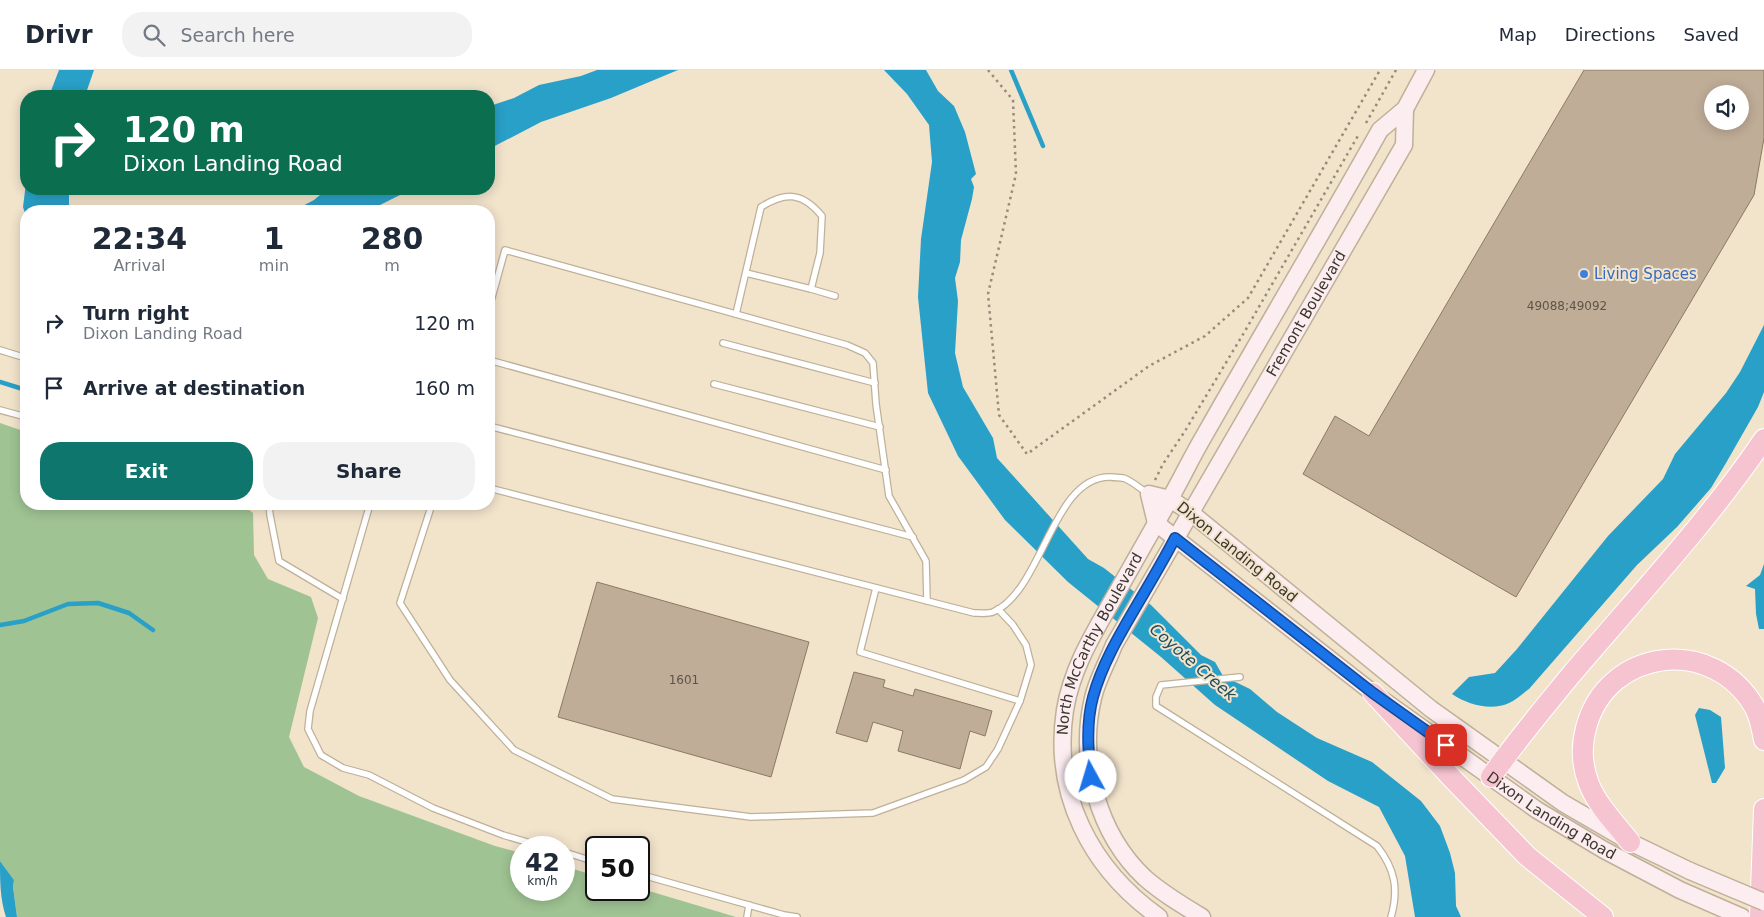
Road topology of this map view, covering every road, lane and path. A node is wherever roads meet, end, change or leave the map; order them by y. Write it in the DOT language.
graph roads {
  1 [pos="988,70"];
  2 [pos="1380,70"];
  3 [pos="1396,70"];
  4 [pos="1426,70"];
  5 [pos="1406,109"];
  6 [pos="746,273"];
  7 [pos="495,286"];
  8 [pos="811,290"];
  9 [pos="836,296"];
  10 [pos="736,314"];
  11 [pos="723,343"];
  12 [pos="0,350"];
  13 [pos="20,356"];
  14 [pos="495,362"];
  15 [pos="875,383"];
  16 [pos="714,384"];
  17 [pos="0,410"];
  18 [pos="20,416"];
  19 [pos="880,427"];
  20 [pos="495,428"];
  21 [pos="1764,439"];
  22 [pos="886,470"];
  23 [pos="495,490"];
  24 [pos="1149,494"];
  25 [pos="1170,499"];
  26 [pos="270,510"];
  27 [pos="368,510"];
  28 [pos="430,510"];
  29 [pos="1190,512"];
  30 [pos="1156,523"];
  31 [pos="912,537"];
  32 [pos="1175,538"];
  33 [pos="876,588"];
  34 [pos="342,598"];
  35 [pos="927,601"];
  36 [pos="998,609"];
  37 [pos="1240,677"];
  38 [pos="1373,693"];
  39 [pos="1020,701"];
  40 [pos="1764,740"];
  41 [pos="1503,760"];
  42 [pos="1491,778"];
  43 [pos="1764,809"];
  44 [pos="510,837"];
  45 [pos="1630,842"];
  46 [pos="650,877"];
  47 [pos="1157,887"];
  48 [pos="1764,902"];
  49 [pos="749,905"];
  50 [pos="1142,905"];
  51 [pos="747,917"];
  52 [pos="797,917"];
  53 [pos="1159,917"];
  54 [pos="1202,917"];
  55 [pos="1391,917"];
  56 [pos="1602,917"];
  57 [pos="1742,917"];
  58 [pos="1760,917"];
  1 -- 2 [label="path"];
  3 -- 24 [label="path"];
  4 -- 5 [label="main road, Fremont Boulevard"];
  5 -- 25 [label="main road, Fremont Boulevard"];
  5 -- 29 [label="main road, Fremont Boulevard"];
  6 -- 8 [label="lane"];
  6 -- 8 [label="lane"];
  6 -- 10 [label="lane"];
  7 -- 10 [label="lane"];
  8 -- 9 [label="lane"];
  10 -- 15 [label="lane"];
  11 -- 15 [label="lane"];
  12 -- 13 [label="lane"];
  14 -- 22 [label="lane"];
  15 -- 19 [label="lane"];
  16 -- 19 [label="lane"];
  17 -- 18 [label="lane"];
  19 -- 22 [label="lane"];
  20 -- 31 [label="lane"];
  21 -- 41 [label="highway"];
  22 -- 31 [label="lane"];
  23 -- 33 [label="lane"];
  24 -- 25 [label="main road, Dixon Landing Road"];
  24 -- 30 [label="main road, Dixon Landing Road"];
  24 -- 36 [label="lane"];
  25 -- 29 [label="main road, Dixon Landing Road"];
  25 -- 30 [label="main road, North McCarthy Boulevard"];
  26 -- 34 [label="lane"];
  27 -- 34 [label="lane"];
  28 -- 39 [label="lane"];
  29 -- 32 [label="main road, North McCarthy Boulevard"];
  29 -- 41 [label="main road, Dixon Landing Road"];
  30 -- 32 [label="main road, Dixon Landing Road"];
  30 -- 50 [label="main road, North McCarthy Boulevard"];
  31 -- 35 [label="lane"];
  32 -- 38 [label="main road, Dixon Landing Road"];
  32 -- 47 [label="main road, North McCarthy Boulevard"];
  33 -- 35 [label="lane"];
  33 -- 39 [label="lane"];
  34 -- 44 [label="lane"];
  35 -- 36 [label="lane"];
  36 -- 39 [label="lane"];
  37 -- 55 [label="lane"];
  38 -- 42 [label="main road, Dixon Landing Road"];
  38 -- 56 [label="highway"];
  40 -- 45 [label="highway"];
  41 -- 42 [label="highway"];
  41 -- 45 [label="main road, Dixon Landing Road"];
  42 -- 57 [label="main road, Dixon Landing Road"];
  43 -- 58 [label="highway"];
  45 -- 48 [label="main road, Dixon Landing Road, bridge"];
  46 -- 49 [label="lane"];
  47 -- 50 [label="main road"];
  47 -- 54 [label="main road, North McCarthy Boulevard"];
  49 -- 51 [label="lane"];
  49 -- 52 [label="lane"];
  50 -- 53 [label="main road, North McCarthy Boulevard"];
}
